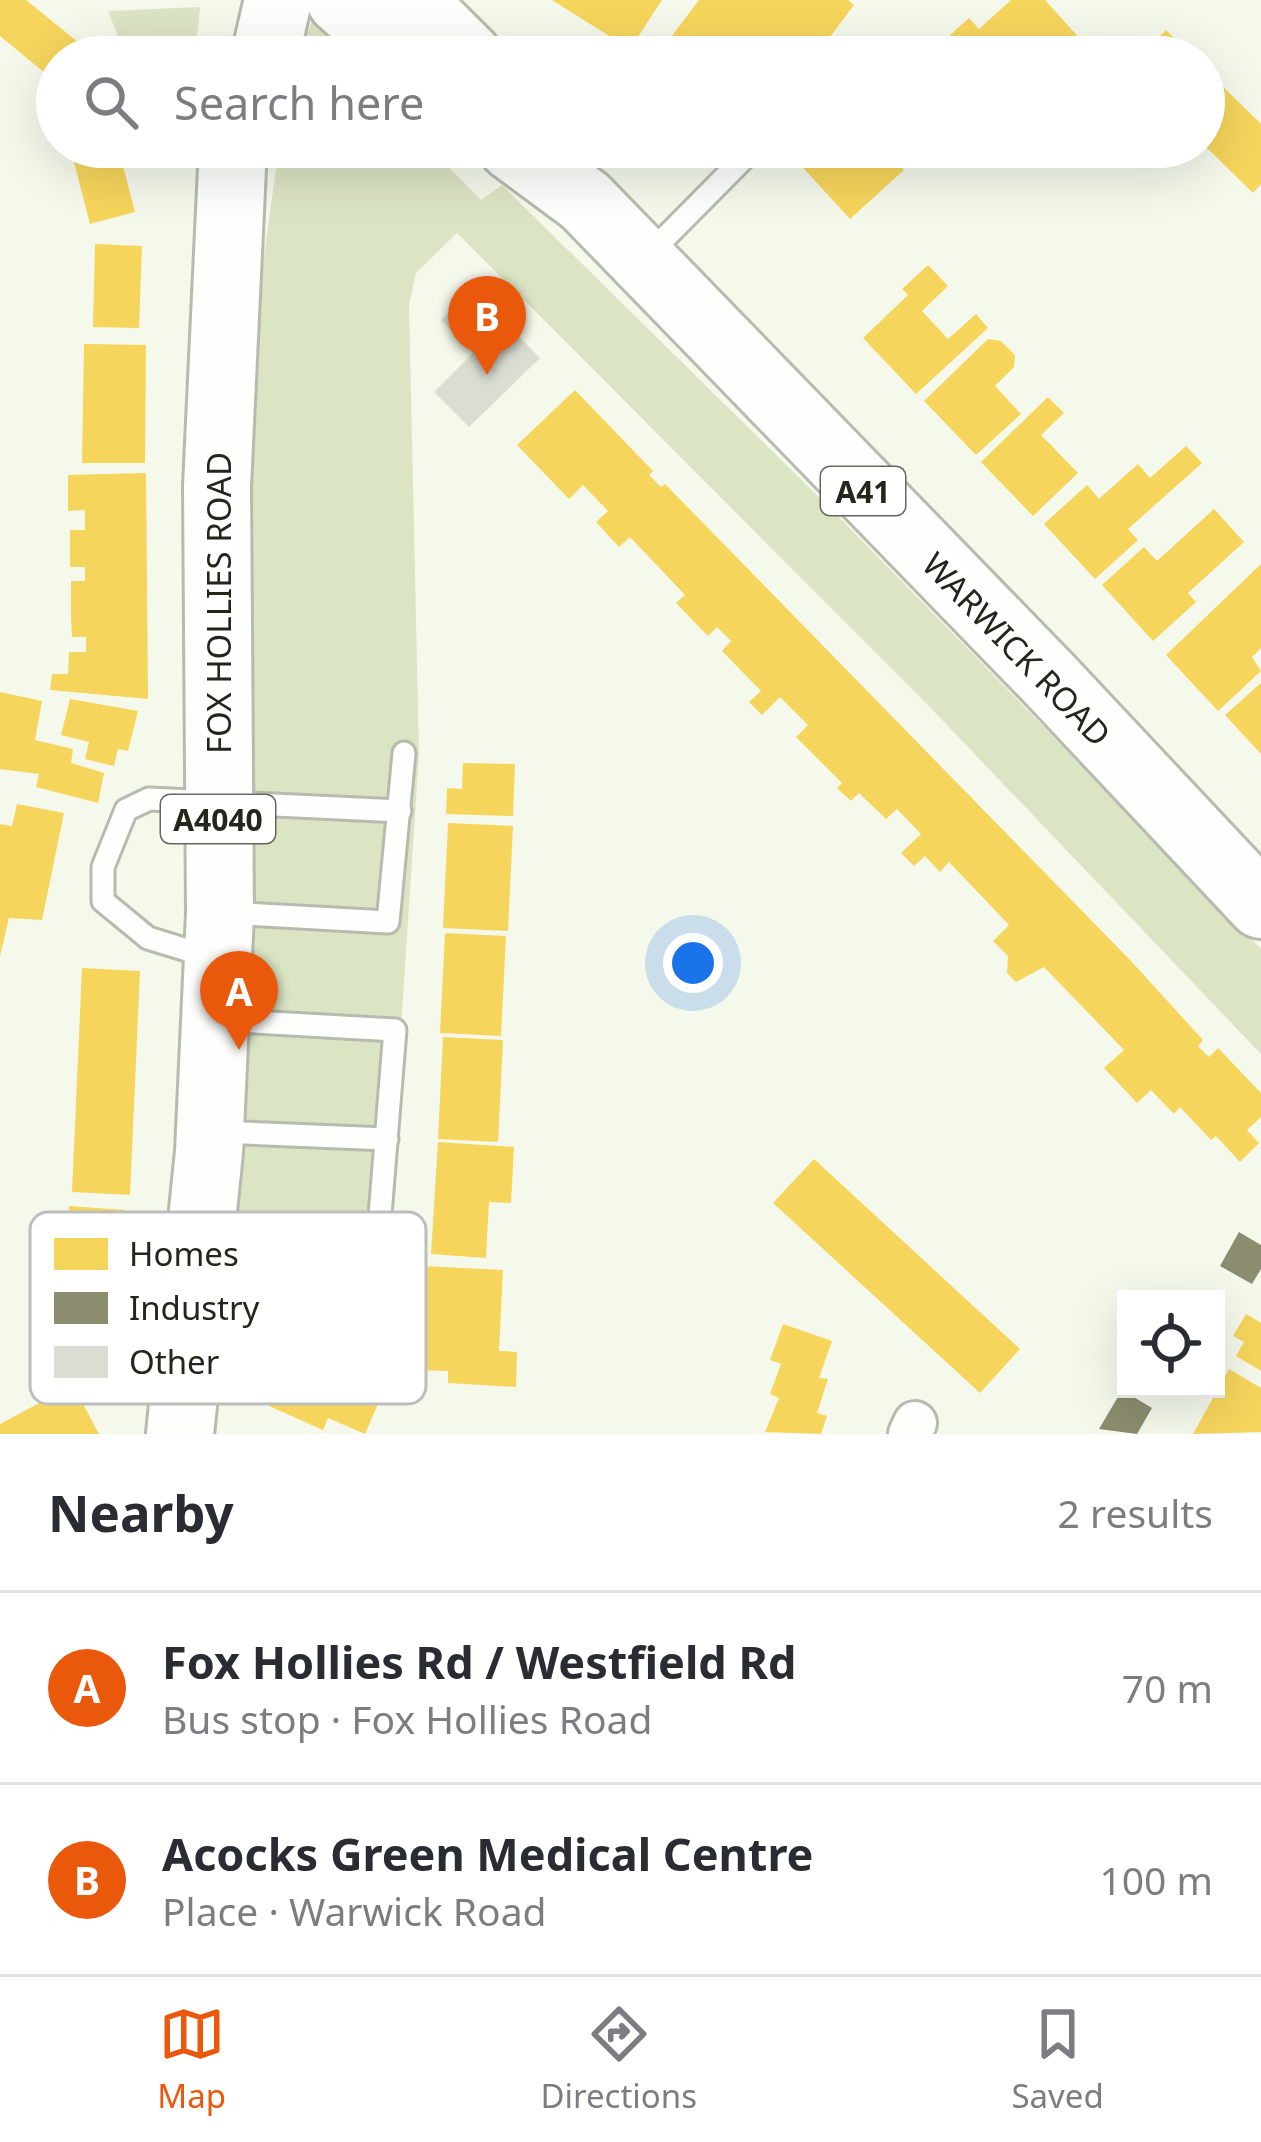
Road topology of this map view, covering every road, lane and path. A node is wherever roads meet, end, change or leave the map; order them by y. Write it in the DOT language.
graph roads {
  1 [pos="235,0"];
  2 [pos="278,0"];
  3 [pos="340,0"];
  4 [pos="412,0"];
  5 [pos="234,36"];
  6 [pos="270,36"];
  7 [pos="380,36"];
  8 [pos="448,36"];
  9 [pos="237,168"];
  10 [pos="540,168"];
  11 [pos="559,168"];
  12 [pos="734,168"];
  13 [pos="585,201"];
  14 [pos="642,262"];
  15 [pos="404,753"];
  16 [pos="218,801"];
  17 [pos="400,811"];
  18 [pos="1261,905"];
  19 [pos="218,964"];
  20 [pos="210,1132"];
  21 [pos="387,1139"];
  22 [pos="203,1212"];
  23 [pos="381,1212"];
  24 [pos="183,1404"];
  25 [pos="180,1434"];
  1 -- 5 [label="main road"];
  2 -- 6 [label="main road"];
  3 -- 7 [label="main road"];
  4 -- 8 [label="main road"];
  9 -- 16 [label="main road, FOX HOLLIES ROAD / A4040"];
  10 -- 13 [label="main road, WARWICK ROAD / A41"];
  11 -- 13 [label="main road, A41"];
  12 -- 14 [label="lane"];
  13 -- 14 [label="main road, WARWICK ROAD / A41"];
  14 -- 18 [label="main road, WARWICK ROAD / A41"];
  15 -- 17 [label="lane"];
  16 -- 17 [label="lane"];
  16 -- 19 [label="main road, FOX HOLLIES ROAD / A4040"];
  16 -- 19 [label="lane"];
  17 -- 19 [label="lane"];
  19 -- 20 [label="main road, FOX HOLLIES ROAD / A4040"];
  19 -- 21 [label="lane"];
  20 -- 21 [label="lane"];
  20 -- 22 [label="main road, FOX HOLLIES ROAD / A4040"];
  21 -- 23 [label="lane"];
  24 -- 25 [label="main road, FOX HOLLIES ROAD / A4040"];
}
